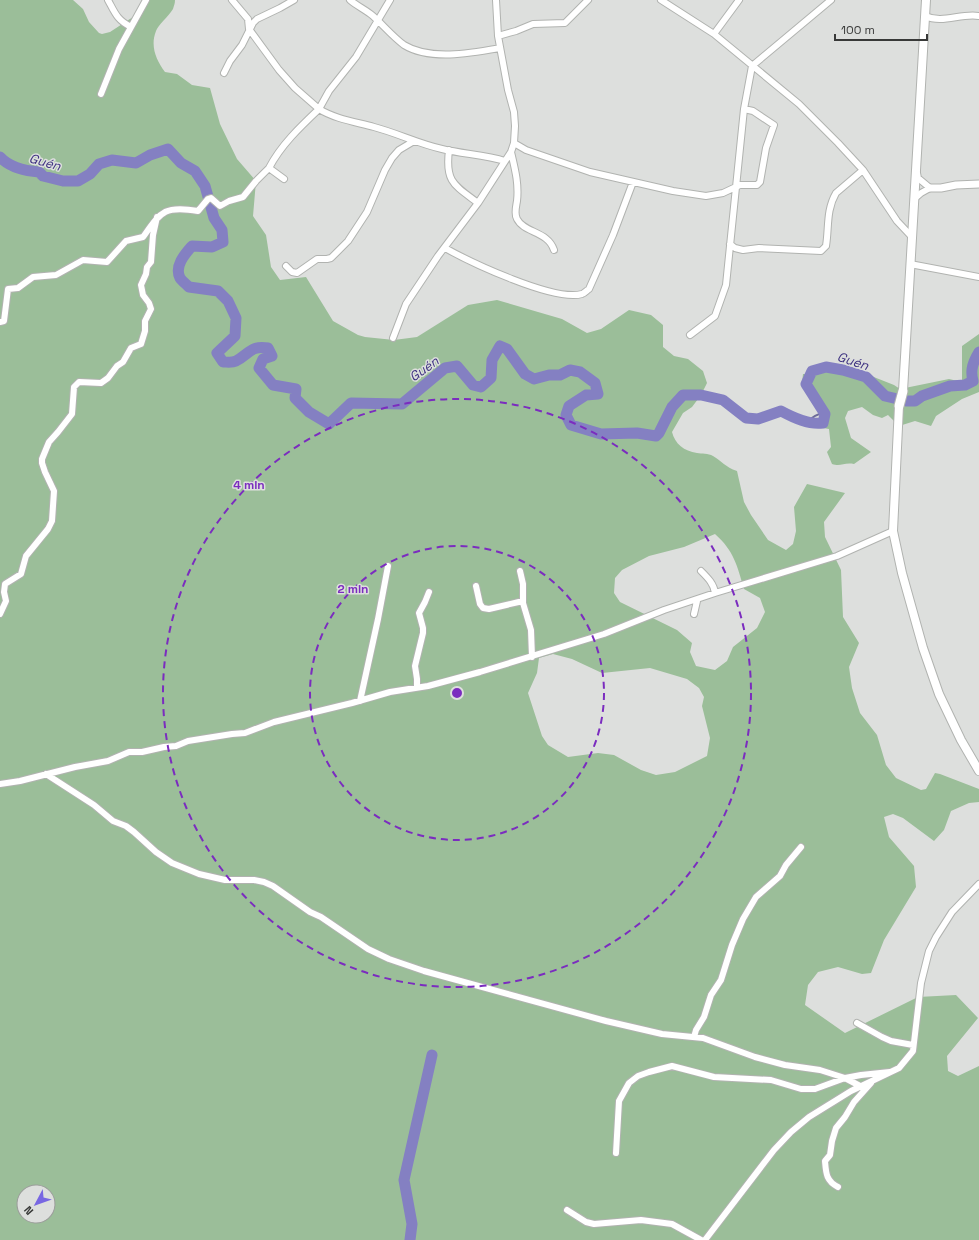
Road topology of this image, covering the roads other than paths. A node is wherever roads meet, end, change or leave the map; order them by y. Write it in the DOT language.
graph roads {
  1 [pos="108,0"];
  2 [pos="146,0"];
  3 [pos="232,0"];
  4 [pos="294,0"];
  5 [pos="350,0"];
  6 [pos="390,0"];
  7 [pos="496,0"];
  8 [pos="588,0"];
  9 [pos="661,0"];
  10 [pos="739,0"];
  11 [pos="831,0"];
  12 [pos="926,0"];
  13 [pos="925,16"];
  14 [pos="979,16"];
  15 [pos="378,21"];
  16 [pos="131,27"];
  17 [pos="250,29"];
  18 [pos="714,34"];
  19 [pos="498,36"];
  20 [pos="500,48"];
  21 [pos="752,66"];
  22 [pos="224,73"];
  23 [pos="101,94"];
  24 [pos="318,109"];
  25 [pos="744,109"];
  26 [pos="414,141"];
  27 [pos="514,143"];
  28 [pos="449,150"];
  29 [pos="511,152"];
  30 [pos="505,162"];
  31 [pos="270,168"];
  32 [pos="863,170"];
  33 [pos="916,172"];
  34 [pos="284,179"];
  35 [pos="633,182"];
  36 [pos="979,184"];
  37 [pos="736,188"];
  38 [pos="930,188"];
  39 [pos="914,199"];
  40 [pos="478,203"];
  41 [pos="157,217"];
  42 [pos="912,237"];
  43 [pos="730,244"];
  44 [pos="445,248"];
  45 [pos="554,250"];
  46 [pos="910,264"];
  47 [pos="286,266"];
  48 [pos="979,277"];
  49 [pos="0,322"];
  50 [pos="690,335"];
  51 [pos="394,338"];
  52 [pos="903,391"];
  53 [pos="899,406"];
  54 [pos="893,531"];
  55 [pos="388,566"];
  56 [pos="520,571"];
  57 [pos="701,571"];
  58 [pos="476,586"];
  59 [pos="429,592"];
  60 [pos="716,593"];
  61 [pos="696,600"];
  62 [pos="523,601"];
  63 [pos="0,614"];
  64 [pos="694,614"];
  65 [pos="532,657"];
  66 [pos="417,687"];
  67 [pos="360,701"];
  68 [pos="979,771"];
  69 [pos="46,774"];
  70 [pos="0,784"];
  71 [pos="801,847"];
  72 [pos="979,884"];
  73 [pos="857,1023"];
  74 [pos="694,1037"];
  75 [pos="913,1045"];
  76 [pos="893,1072"];
  77 [pos="845,1078"];
  78 [pos="872,1082"];
  79 [pos="860,1086"];
  80 [pos="616,1153"];
  81 [pos="838,1187"];
  82 [pos="567,1210"];
  83 [pos="701,1240"];
  84 [pos="705,1240"];
  1 -- 16 [label="street"];
  2 -- 16 [label="street"];
  3 -- 17 [label="street"];
  4 -- 17 [label="street"];
  5 -- 15 [label="street"];
  6 -- 15 [label="street"];
  7 -- 19 [label="street"];
  8 -- 19 [label="street"];
  9 -- 18 [label="street"];
  10 -- 18 [label="street"];
  11 -- 21 [label="street"];
  12 -- 13 [label="main road"];
  13 -- 14 [label="street"];
  13 -- 33 [label="main road"];
  15 -- 20 [label="street"];
  15 -- 24 [label="street"];
  16 -- 23 [label="street"];
  17 -- 22 [label="street"];
  17 -- 24 [label="street"];
  18 -- 21 [label="street"];
  19 -- 20 [label="street"];
  20 -- 27 [label="street"];
  21 -- 25 [label="street"];
  21 -- 32 [label="street"];
  24 -- 26 [label="street"];
  24 -- 31 [label="street"];
  25 -- 37 [label="street"];
  25 -- 37 [label="street"];
  26 -- 28 [label="street"];
  26 -- 47 [label="street"];
  27 -- 29 [label="street"];
  27 -- 35 [label="street"];
  28 -- 30 [label="street"];
  28 -- 40 [label="street"];
  29 -- 30 [label="street"];
  29 -- 45 [label="street"];
  30 -- 40 [label="street"];
  31 -- 34 [label="street"];
  31 -- 41 [label="street"];
  32 -- 42 [label="street"];
  32 -- 43 [label="street"];
  33 -- 38 [label="street"];
  33 -- 39 [label="main road"];
  35 -- 37 [label="street"];
  35 -- 44 [label="street"];
  36 -- 38 [label="street"];
  37 -- 43 [label="street"];
  38 -- 39 [label="street"];
  39 -- 42 [label="main road"];
  40 -- 44 [label="street"];
  41 -- 49 [label="street"];
  41 -- 63 [label="street"];
  42 -- 46 [label="main road"];
  43 -- 50 [label="street"];
  44 -- 51 [label="street"];
  46 -- 48 [label="street"];
  46 -- 52 [label="main road"];
  52 -- 53 [label="main road"];
  53 -- 54 [label="main road"];
  54 -- 60 [label="street"];
  54 -- 68 [label="main road"];
  55 -- 67 [label="street"];
  56 -- 62 [label="street"];
  57 -- 60 [label="street"];
  58 -- 62 [label="street"];
  59 -- 66 [label="street"];
  60 -- 61 [label="street"];
  61 -- 64 [label="street"];
  61 -- 65 [label="street"];
  62 -- 65 [label="street"];
  65 -- 66 [label="street"];
  66 -- 67 [label="street"];
  67 -- 69 [label="street"];
  69 -- 70 [label="street"];
  69 -- 74 [label="street"];
  71 -- 74 [label="street"];
  72 -- 75 [label="street"];
  73 -- 75 [label="street"];
  74 -- 77 [label="street"];
  75 -- 76 [label="street"];
  76 -- 77 [label="street"];
  76 -- 78 [label="street"];
  77 -- 79 [label="street"];
  77 -- 80 [label="street"];
  78 -- 79 [label="street"];
  78 -- 81 [label="street"];
  79 -- 84 [label="street"];
  82 -- 83 [label="street"];
}
